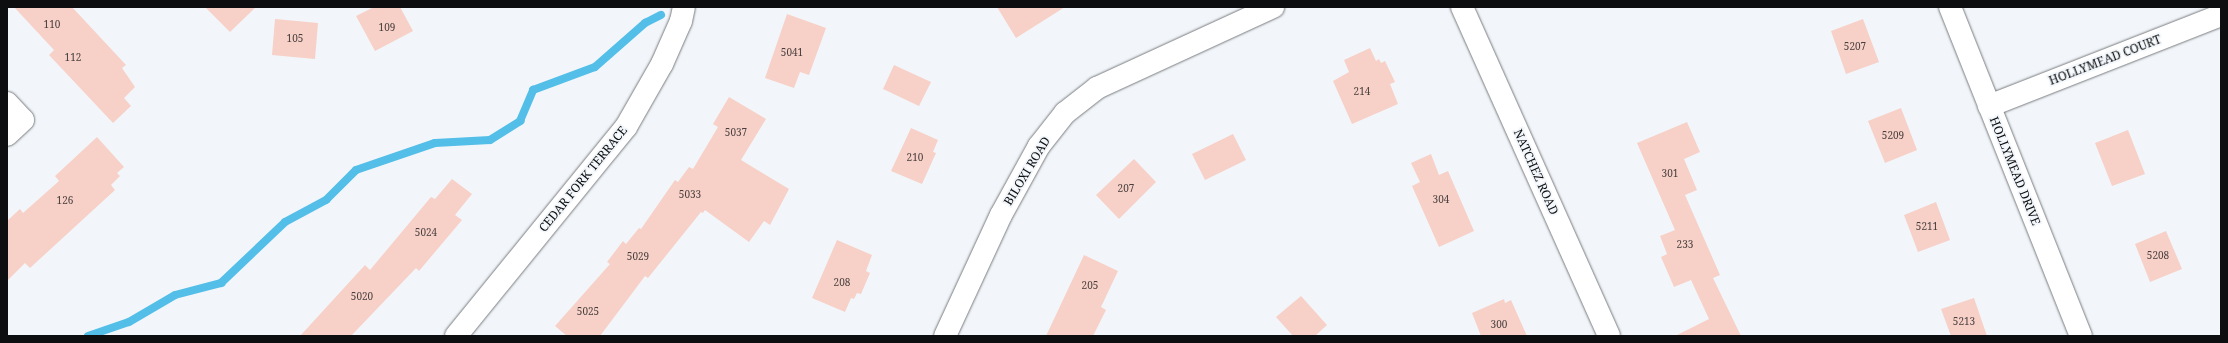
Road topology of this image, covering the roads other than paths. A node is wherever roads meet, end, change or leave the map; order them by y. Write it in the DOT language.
graph roads {
  1 [pos="684,7"];
  2 [pos="1273,7"];
  3 [pos="1462,7"];
  4 [pos="1950,7"];
  5 [pos="2221,15"];
  6 [pos="7,103"];
  7 [pos="1989,106"];
  8 [pos="7,135"];
  9 [pos="456,336"];
  10 [pos="945,336"];
  11 [pos="1609,336"];
  12 [pos="2081,336"];
  1 -- 9 [label="street, CEDAR FORK TERRACE"];
  2 -- 10 [label="street, BILOXI ROAD"];
  3 -- 11 [label="street, NATCHEZ ROAD"];
  4 -- 7 [label="street, HOLLYMEAD DRIVE"];
  5 -- 7 [label="street, HOLLYMEAD COURT"];
  6 -- 8 [label="street"];
  7 -- 12 [label="street, HOLLYMEAD DRIVE"];
}
